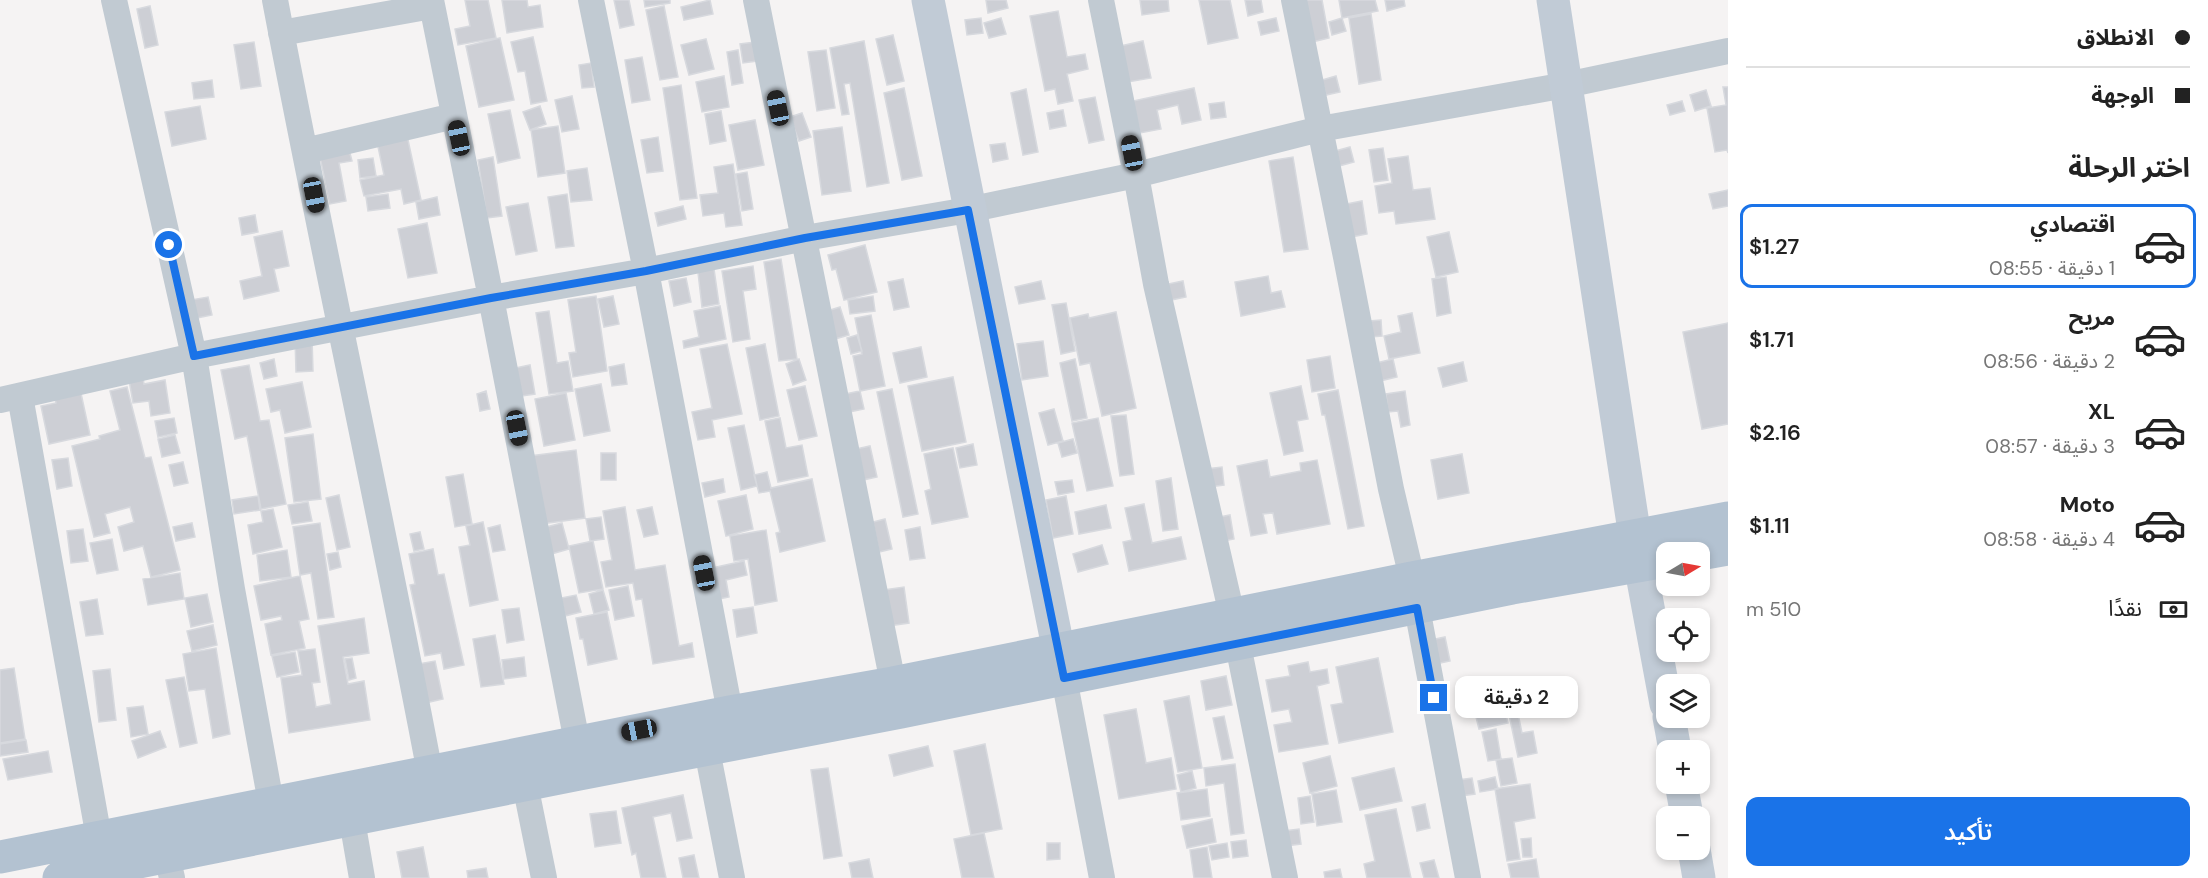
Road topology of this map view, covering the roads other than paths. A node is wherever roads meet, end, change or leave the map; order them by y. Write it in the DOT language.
graph roads {
  1 [pos="114,0"];
  2 [pos="275,0"];
  3 [pos="591,0"];
  4 [pos="756,0"];
  5 [pos="927,0"];
  6 [pos="1101,0"];
  7 [pos="1294,0"];
  8 [pos="1553,0"];
  9 [pos="431,3"];
  10 [pos="281,33"];
  11 [pos="1728,51"];
  12 [pos="1566,85"];
  13 [pos="454,116"];
  14 [pos="1320,129"];
  15 [pos="305,151"];
  16 [pos="1136,175"];
  17 [pos="968,210"];
  18 [pos="805,238"];
  19 [pos="646,271"];
  20 [pos="491,298"];
  21 [pos="340,328"];
  22 [pos="194,356"];
  23 [pos="10,398"];
  24 [pos="1728,518"];
  25 [pos="1728,549"];
  26 [pos="1710,552"];
  27 [pos="1648,554"];
  28 [pos="1414,593"];
  29 [pos="1235,630"];
  30 [pos="1061,664"];
  31 [pos="1662,674"];
  32 [pos="893,683"];
  33 [pos="730,712"];
  34 [pos="577,742"];
  35 [pos="707,750"];
  36 [pos="430,773"];
  37 [pos="525,784"];
  38 [pos="271,804"];
  39 [pos="352,820"];
  40 [pos="99,838"];
  41 [pos="0,857"];
  42 [pos="1696,860"];
  43 [pos="170,867"];
  44 [pos="58,878"];
  45 [pos="362,878"];
  46 [pos="544,878"];
  47 [pos="732,878"];
  48 [pos="1102,878"];
  49 [pos="1285,878"];
  50 [pos="1468,878"];
  51 [pos="1699,878"];
  1 -- 22 [label="street"];
  2 -- 10 [label="street"];
  3 -- 19 [label="street"];
  4 -- 18 [label="street"];
  5 -- 17 [label="street"];
  6 -- 16 [label="street"];
  7 -- 14 [label="street"];
  8 -- 12 [label="street"];
  9 -- 10 [label="street"];
  9 -- 13 [label="street"];
  10 -- 15 [label="street"];
  11 -- 12 [label="street"];
  12 -- 14 [label="street"];
  12 -- 27 [label="street"];
  13 -- 15 [label="street"];
  13 -- 20 [label="street"];
  14 -- 16 [label="street"];
  14 -- 28 [label="street"];
  15 -- 21 [label="street"];
  16 -- 17 [label="street"];
  16 -- 29 [label="street"];
  17 -- 18 [label="street"];
  17 -- 30 [label="street"];
  18 -- 19 [label="street"];
  18 -- 32 [label="street"];
  19 -- 20 [label="street"];
  19 -- 33 [label="street"];
  20 -- 21 [label="street"];
  20 -- 34 [label="street"];
  21 -- 22 [label="street"];
  21 -- 36 [label="street"];
  22 -- 23 [label="street"];
  22 -- 38 [label="street"];
  23 -- 40 [label="street"];
  24 -- 27 [label="main road"];
  25 -- 26 [label="main road"];
  27 -- 28 [label="main road"];
  27 -- 31 [label="street"];
  28 -- 29 [label="main road"];
  28 -- 50 [label="street"];
  29 -- 30 [label="main road"];
  29 -- 49 [label="street"];
  30 -- 32 [label="main road"];
  30 -- 35 [label="main road"];
  30 -- 48 [label="street"];
  32 -- 33 [label="main road"];
  33 -- 34 [label="main road"];
  34 -- 36 [label="main road"];
  35 -- 37 [label="main road"];
  35 -- 47 [label="street"];
  36 -- 38 [label="main road"];
  37 -- 39 [label="main road"];
  37 -- 46 [label="street"];
  38 -- 40 [label="main road"];
  39 -- 43 [label="main road"];
  39 -- 45 [label="street"];
  40 -- 41 [label="main road"];
  42 -- 51 [label="street"];
  43 -- 44 [label="main road"];
}
